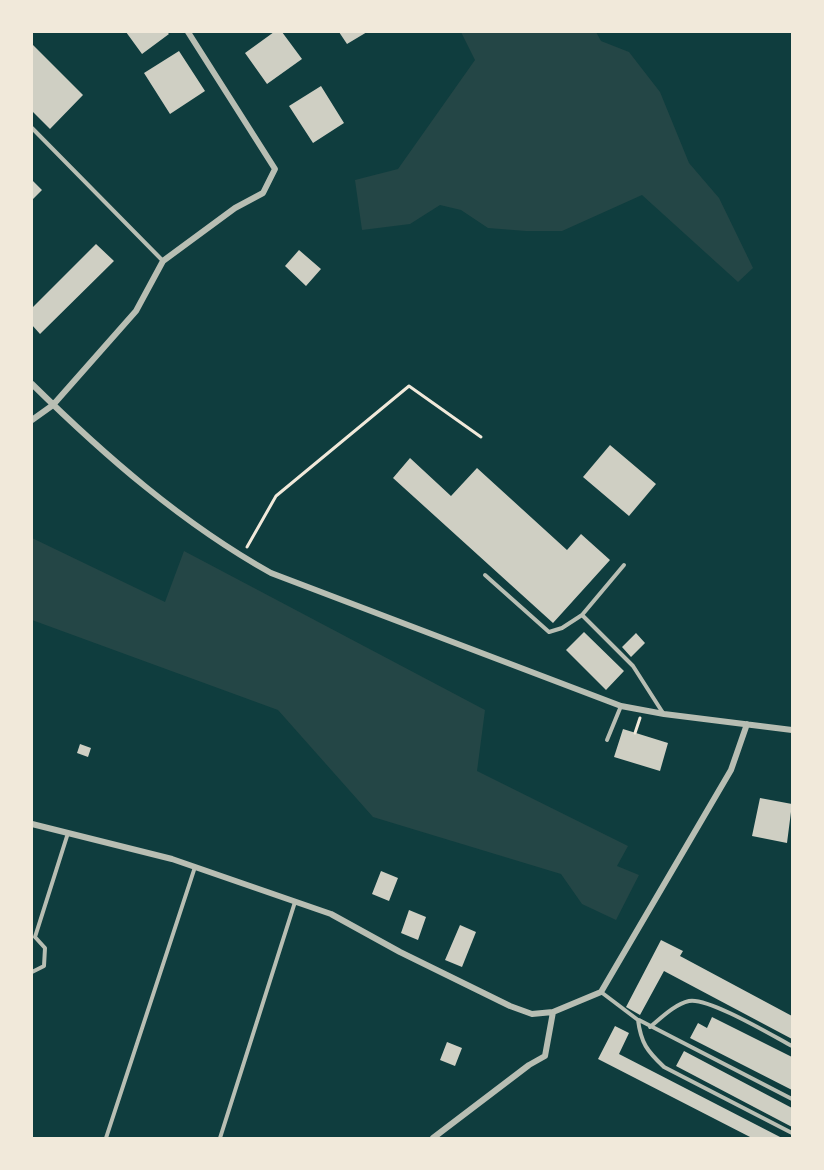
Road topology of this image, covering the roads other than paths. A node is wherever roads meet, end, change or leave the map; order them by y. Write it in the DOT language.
graph roads {
  1 [pos="188,32"];
  2 [pos="32,128"];
  3 [pos="163,261"];
  4 [pos="32,384"];
  5 [pos="53,405"];
  6 [pos="32,420"];
  7 [pos="624,565"];
  8 [pos="485,575"];
  9 [pos="582,615"];
  10 [pos="621,705"];
  11 [pos="664,714"];
  12 [pos="747,724"];
  13 [pos="792,729"];
  14 [pos="607,740"];
  15 [pos="32,824"];
  16 [pos="68,833"];
  17 [pos="195,867"];
  18 [pos="295,902"];
  19 [pos="32,972"];
  20 [pos="601,992"];
  21 [pos="552,1012"];
  22 [pos="638,1020"];
  23 [pos="650,1027"];
  24 [pos="792,1046"];
  25 [pos="792,1100"];
  26 [pos="792,1133"];
  27 [pos="106,1138"];
  28 [pos="220,1138"];
  29 [pos="433,1138"];
  1 -- 3 [label="street"];
  2 -- 3 [label="lane"];
  3 -- 5 [label="street"];
  4 -- 5 [label="street"];
  5 -- 6 [label="street"];
  5 -- 10 [label="street"];
  7 -- 9 [label="lane"];
  8 -- 9 [label="lane"];
  9 -- 11 [label="lane"];
  10 -- 11 [label="street"];
  10 -- 14 [label="lane"];
  11 -- 12 [label="street"];
  12 -- 13 [label="street"];
  12 -- 20 [label="street"];
  15 -- 16 [label="street"];
  16 -- 17 [label="street"];
  16 -- 19 [label="lane"];
  17 -- 18 [label="street"];
  17 -- 27 [label="lane"];
  18 -- 21 [label="street"];
  18 -- 28 [label="lane"];
  20 -- 21 [label="street"];
  20 -- 22 [label="lane"];
  21 -- 29 [label="street"];
  22 -- 23 [label="lane"];
  22 -- 26 [label="lane"];
  23 -- 24 [label="lane"];
  23 -- 25 [label="lane"];
}
